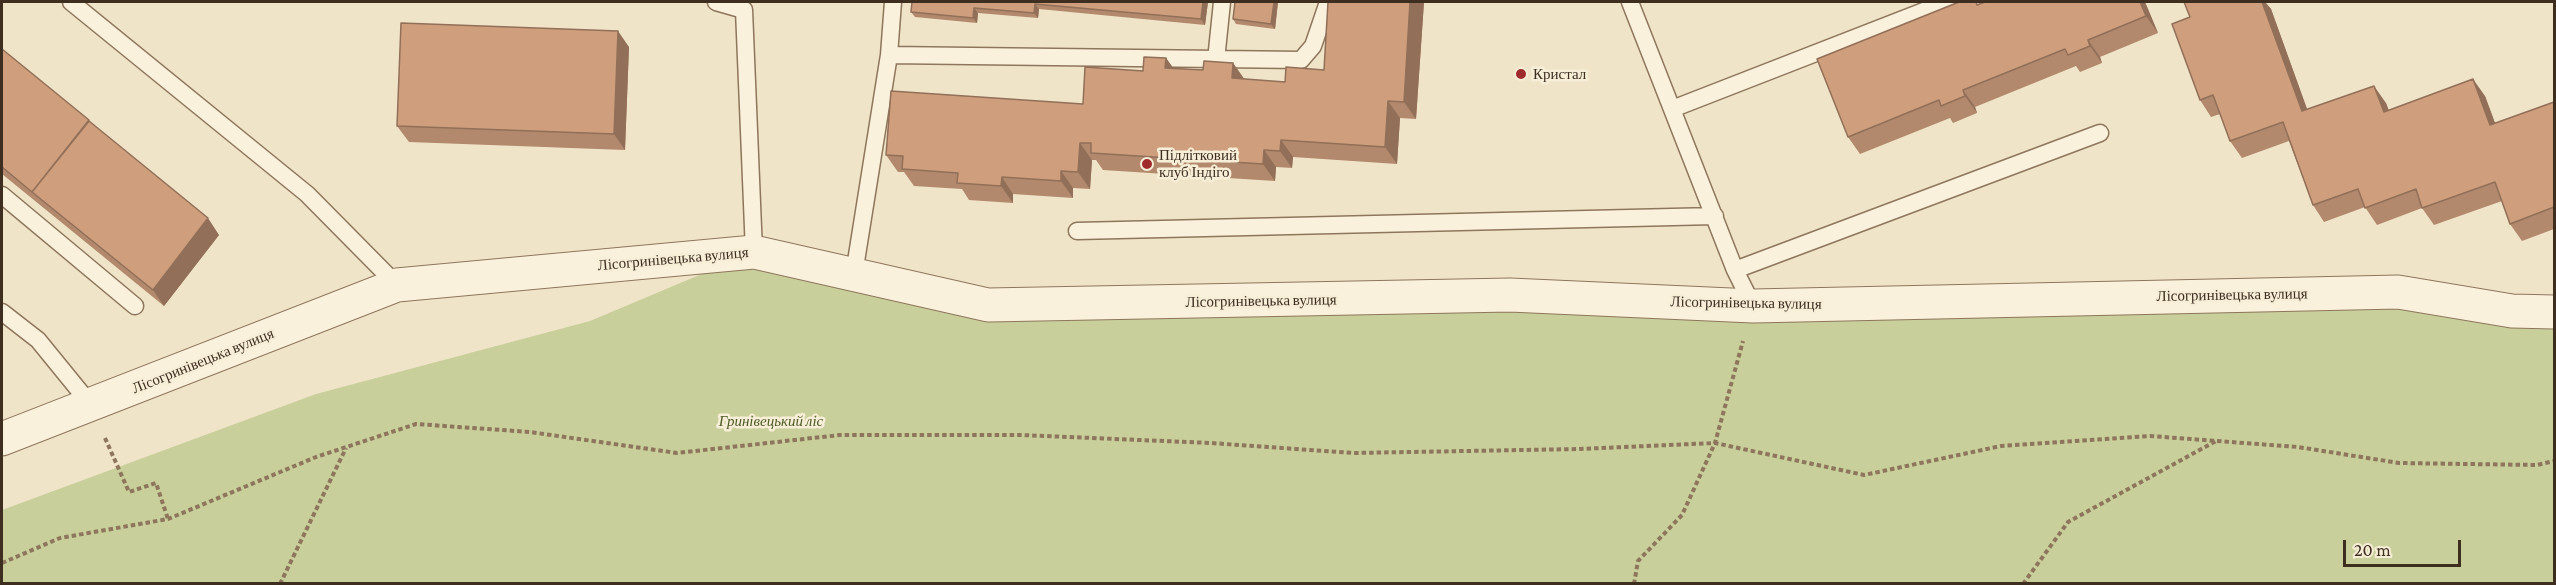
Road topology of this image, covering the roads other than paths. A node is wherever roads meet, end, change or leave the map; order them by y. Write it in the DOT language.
graph roads {
  1 [pos="71,2"];
  2 [pos="716,2"];
  3 [pos="893,2"];
  4 [pos="1222,2"];
  5 [pos="1328,2"];
  6 [pos="1630,2"];
  7 [pos="1947,2"];
  8 [pos="889,54"];
  9 [pos="1216,60"];
  10 [pos="1672,109"];
  11 [pos="2100,133"];
  12 [pos="2,195"];
  13 [pos="1715,216"];
  14 [pos="1077,231"];
  15 [pos="754,252"];
  16 [pos="1736,270"];
  17 [pos="854,274"];
  18 [pos="397,285"];
  19 [pos="135,306"];
  20 [pos="1753,306"];
  21 [pos="2,312"];
  22 [pos="2554,312"];
  23 [pos="91,405"];
  24 [pos="2,439"];
  1 -- 18 [label="lane"];
  2 -- 15 [label="lane"];
  3 -- 8 [label="lane"];
  4 -- 9 [label="lane"];
  5 -- 9 [label="lane"];
  6 -- 10 [label="lane"];
  7 -- 10 [label="lane"];
  8 -- 9 [label="lane"];
  8 -- 17 [label="lane"];
  10 -- 13 [label="lane"];
  11 -- 16 [label="lane"];
  12 -- 19 [label="lane"];
  13 -- 14 [label="lane"];
  13 -- 16 [label="lane"];
  15 -- 17 [label="street, Лісогринівецька вулиця"];
  15 -- 18 [label="street, Лісогринівецька вулиця"];
  16 -- 20 [label="lane"];
  17 -- 20 [label="street, Лісогринівецька вулиця"];
  18 -- 23 [label="street, Лісогринівецька вулиця"];
  20 -- 22 [label="street, Лісогринівецька вулиця"];
  21 -- 23 [label="lane"];
  23 -- 24 [label="street, Лісогринівецька вулиця"];
}
